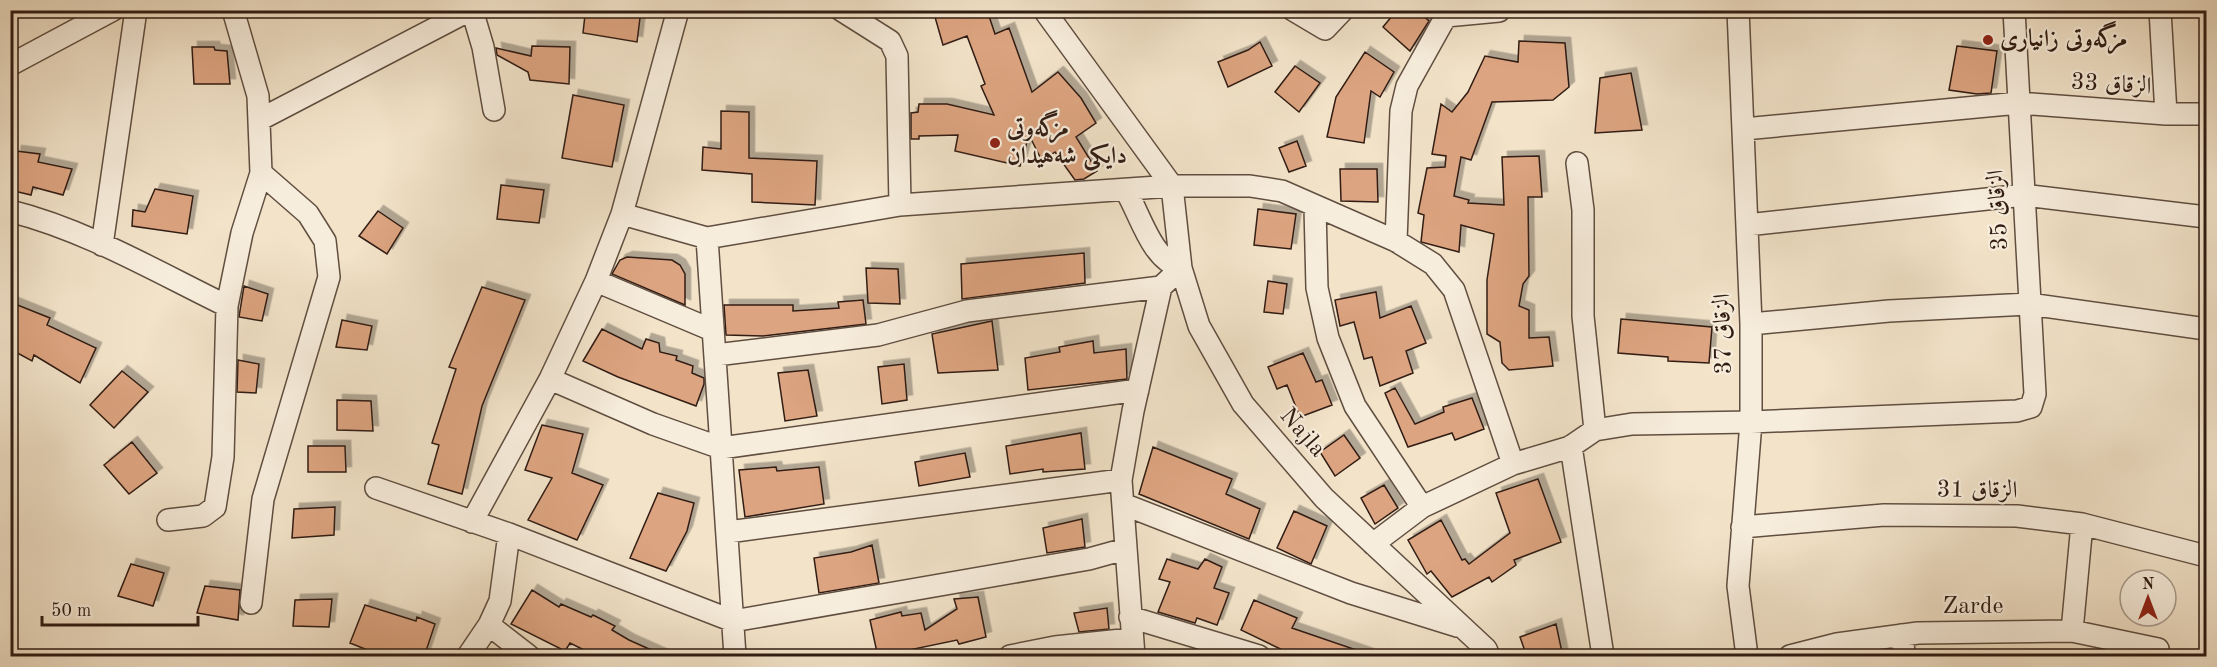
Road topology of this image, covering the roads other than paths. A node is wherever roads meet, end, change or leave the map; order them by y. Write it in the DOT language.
graph roads {
  1 [pos="113,10"];
  2 [pos="136,10"];
  3 [pos="233,10"];
  4 [pos="471,10"];
  5 [pos="678,10"];
  6 [pos="841,10"];
  7 [pos="1044,10"];
  8 [pos="1293,10"];
  9 [pos="1343,10"];
  10 [pos="1738,10"];
  11 [pos="2014,10"];
  12 [pos="2160,10"];
  13 [pos="1499,11"];
  14 [pos="1443,13"];
  15 [pos="10,65"];
  16 [pos="2019,103"];
  17 [pos="494,110"];
  18 [pos="2166,114"];
  19 [pos="2206,114"];
  20 [pos="259,120"];
  21 [pos="1744,129"];
  22 [pos="1577,162"];
  23 [pos="261,172"];
  24 [pos="1172,186"];
  25 [pos="1126,190"];
  26 [pos="2024,195"];
  27 [pos="900,205"];
  28 [pos="1315,207"];
  29 [pos="10,211"];
  30 [pos="622,214"];
  31 [pos="2206,217"];
  32 [pos="1747,225"];
  33 [pos="707,238"];
  34 [pos="1396,241"];
  35 [pos="102,245"];
  36 [pos="1181,268"];
  37 [pos="596,281"];
  38 [pos="1161,287"];
  39 [pos="2029,304"];
  40 [pos="227,306"];
  41 [pos="1751,324"];
  42 [pos="2206,329"];
  43 [pos="712,330"];
  44 [pos="716,355"];
  45 [pos="550,379"];
  46 [pos="1138,390"];
  47 [pos="1751,422"];
  48 [pos="1595,430"];
  49 [pos="1571,446"];
  50 [pos="721,448"];
  51 [pos="1513,464"];
  52 [pos="1121,480"];
  53 [pos="376,488"];
  54 [pos="1123,504"];
  55 [pos="1422,507"];
  56 [pos="168,520"];
  57 [pos="472,522"];
  58 [pos="2082,524"];
  59 [pos="1742,527"];
  60 [pos="728,532"];
  61 [pos="509,534"];
  62 [pos="1373,544"];
  63 [pos="1125,549"];
  64 [pos="2206,556"];
  65 [pos="251,603"];
  66 [pos="1130,617"];
  67 [pos="733,621"];
  68 [pos="489,625"];
  69 [pos="1463,628"];
  70 [pos="2072,631"];
  71 [pos="1900,635"];
  72 [pos="1132,648"];
  73 [pos="2158,649"];
  74 [pos="468,657"];
  75 [pos="529,657"];
  76 [pos="735,657"];
  77 [pos="1010,657"];
  78 [pos="1258,657"];
  79 [pos="1489,657"];
  80 [pos="1603,657"];
  81 [pos="1747,657"];
  82 [pos="1790,657"];
  83 [pos="1905,657"];
  1 -- 15 [label="street"];
  2 -- 35 [label="street"];
  3 -- 20 [label="street"];
  4 -- 17 [label="street"];
  4 -- 20 [label="street"];
  5 -- 30 [label="street"];
  6 -- 27 [label="street"];
  7 -- 24 [label="street"];
  8 -- 9 [label="street"];
  10 -- 21 [label="street, الزقاق 37"];
  11 -- 16 [label="street, الزقاق 35"];
  12 -- 18 [label="street, الزقاق 33"];
  13 -- 14 [label="street"];
  14 -- 34 [label="street"];
  16 -- 18 [label="street, الزقاق 33"];
  16 -- 21 [label="street, الزقاق 33"];
  16 -- 26 [label="street, الزقاق 35"];
  18 -- 19 [label="street"];
  20 -- 23 [label="street"];
  21 -- 32 [label="street, الزقاق 37"];
  22 -- 48 [label="street"];
  23 -- 40 [label="street"];
  23 -- 65 [label="street"];
  24 -- 25 [label="street"];
  24 -- 28 [label="street"];
  24 -- 36 [label="street, Najla"];
  25 -- 27 [label="street"];
  25 -- 36 [label="street"];
  26 -- 31 [label="street"];
  26 -- 32 [label="street"];
  26 -- 39 [label="street, الزقاق 35"];
  27 -- 33 [label="street"];
  28 -- 34 [label="street"];
  28 -- 55 [label="street"];
  29 -- 35 [label="street"];
  30 -- 33 [label="street"];
  30 -- 37 [label="street"];
  32 -- 41 [label="street, الزقاق 37"];
  33 -- 43 [label="street"];
  34 -- 51 [label="street"];
  35 -- 40 [label="street"];
  36 -- 38 [label="street"];
  36 -- 62 [label="street, Najla"];
  37 -- 43 [label="street"];
  37 -- 45 [label="street"];
  38 -- 44 [label="street"];
  38 -- 46 [label="street"];
  39 -- 41 [label="street"];
  39 -- 42 [label="street"];
  39 -- 47 [label="street, الزقاق 35"];
  40 -- 56 [label="street"];
  41 -- 47 [label="street, الزقاق 37"];
  43 -- 44 [label="street"];
  44 -- 50 [label="street"];
  45 -- 50 [label="street"];
  45 -- 57 [label="street"];
  46 -- 50 [label="street"];
  46 -- 52 [label="street"];
  47 -- 48 [label="street"];
  47 -- 59 [label="street, الزقاق 37"];
  48 -- 49 [label="street"];
  49 -- 51 [label="street"];
  49 -- 80 [label="street"];
  50 -- 60 [label="street"];
  51 -- 55 [label="street"];
  52 -- 54 [label="street"];
  52 -- 60 [label="street"];
  53 -- 57 [label="street"];
  54 -- 63 [label="street"];
  54 -- 69 [label="street"];
  55 -- 62 [label="street"];
  57 -- 61 [label="street"];
  58 -- 59 [label="street, الزقاق 31"];
  58 -- 64 [label="street, الزقاق 31"];
  58 -- 70 [label="street"];
  59 -- 81 [label="street, الزقاق 37"];
  60 -- 67 [label="street"];
  61 -- 67 [label="street"];
  61 -- 68 [label="street"];
  62 -- 69 [label="street, Najla"];
  63 -- 66 [label="street"];
  63 -- 67 [label="street"];
  66 -- 72 [label="street"];
  66 -- 78 [label="street"];
  67 -- 76 [label="street"];
  68 -- 74 [label="street"];
  68 -- 75 [label="street"];
  69 -- 79 [label="street, Najla"];
  70 -- 71 [label="street, Zarde"];
  70 -- 73 [label="street, Zarde"];
  71 -- 82 [label="street, Zarde"];
  71 -- 83 [label="street"];
  72 -- 77 [label="street"];
}
